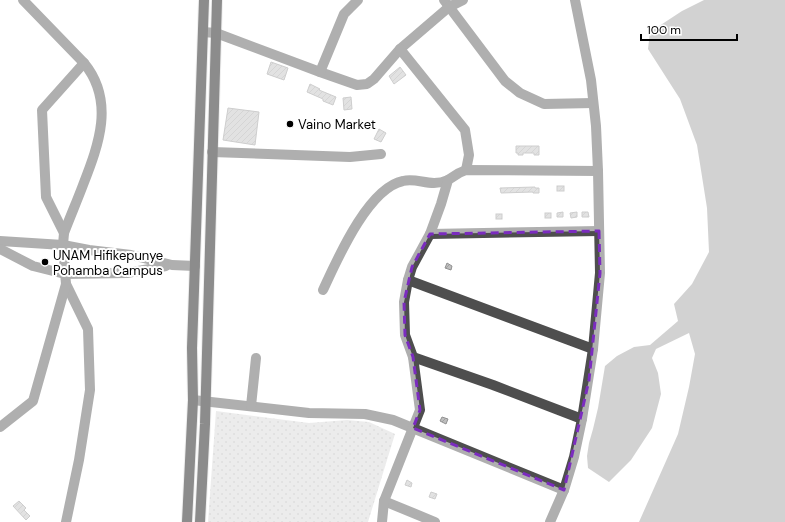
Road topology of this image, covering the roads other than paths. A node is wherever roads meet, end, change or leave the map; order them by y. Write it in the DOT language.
graph roads {
  1 [pos="23,0"];
  2 [pos="204,0"];
  3 [pos="217,0"];
  4 [pos="358,0"];
  5 [pos="463,0"];
  6 [pos="575,0"];
  7 [pos="447,3"];
  8 [pos="203,32"];
  9 [pos="216,33"];
  10 [pos="400,49"];
  11 [pos="84,63"];
  12 [pos="320,72"];
  13 [pos="593,103"];
  14 [pos="212,152"];
  15 [pos="381,154"];
  16 [pos="466,170"];
  17 [pos="598,171"];
  18 [pos="448,180"];
  19 [pos="599,231"];
  20 [pos="64,233"];
  21 [pos="430,234"];
  22 [pos="0,240"];
  23 [pos="63,245"];
  24 [pos="0,249"];
  25 [pos="172,265"];
  26 [pos="195,266"];
  27 [pos="209,267"];
  28 [pos="65,274"];
  29 [pos="408,280"];
  30 [pos="66,284"];
  31 [pos="323,290"];
  32 [pos="593,349"];
  33 [pos="413,357"];
  34 [pos="256,358"];
  35 [pos="193,400"];
  36 [pos="205,400"];
  37 [pos="251,406"];
  38 [pos="582,419"];
  39 [pos="0,427"];
  40 [pos="413,428"];
  41 [pos="564,490"];
  42 [pos="384,501"];
  43 [pos="66,522"];
  44 [pos="187,522"];
  45 [pos="200,522"];
  46 [pos="382,522"];
  47 [pos="435,522"];
  48 [pos="550,522"];
  1 -- 11 [label="street"];
  2 -- 8 [label="main road"];
  3 -- 9 [label="main road"];
  4 -- 12 [label="street"];
  5 -- 7 [label="street"];
  6 -- 13 [label="street"];
  7 -- 10 [label="street"];
  7 -- 13 [label="street"];
  8 -- 9 [label="street"];
  8 -- 26 [label="main road"];
  9 -- 12 [label="street"];
  9 -- 14 [label="main road"];
  10 -- 12 [label="street"];
  10 -- 16 [label="street"];
  11 -- 20 [label="street"];
  11 -- 20 [label="street"];
  13 -- 17 [label="street"];
  14 -- 15 [label="street"];
  14 -- 27 [label="main road"];
  16 -- 17 [label="street"];
  16 -- 18 [label="street"];
  17 -- 19 [label="street"];
  18 -- 21 [label="street"];
  18 -- 31 [label="street"];
  19 -- 21 [label="street"];
  19 -- 32 [label="street"];
  20 -- 23 [label="street"];
  21 -- 29 [label="street"];
  22 -- 23 [label="street"];
  23 -- 25 [label="street"];
  23 -- 28 [label="street"];
  24 -- 28 [label="street"];
  25 -- 26 [label="street"];
  25 -- 28 [label="street"];
  26 -- 27 [label="main road"];
  26 -- 35 [label="main road"];
  27 -- 36 [label="main road"];
  28 -- 30 [label="street"];
  29 -- 32 [label="street"];
  29 -- 33 [label="street"];
  30 -- 39 [label="street"];
  30 -- 43 [label="street"];
  32 -- 38 [label="street"];
  33 -- 38 [label="street"];
  33 -- 40 [label="street"];
  34 -- 37 [label="street"];
  35 -- 36 [label="street"];
  35 -- 44 [label="main road"];
  36 -- 37 [label="street"];
  36 -- 45 [label="main road"];
  37 -- 40 [label="street"];
  38 -- 41 [label="street"];
  40 -- 41 [label="street"];
  40 -- 42 [label="street"];
  41 -- 48 [label="street"];
  42 -- 46 [label="street"];
  42 -- 47 [label="street"];
}
